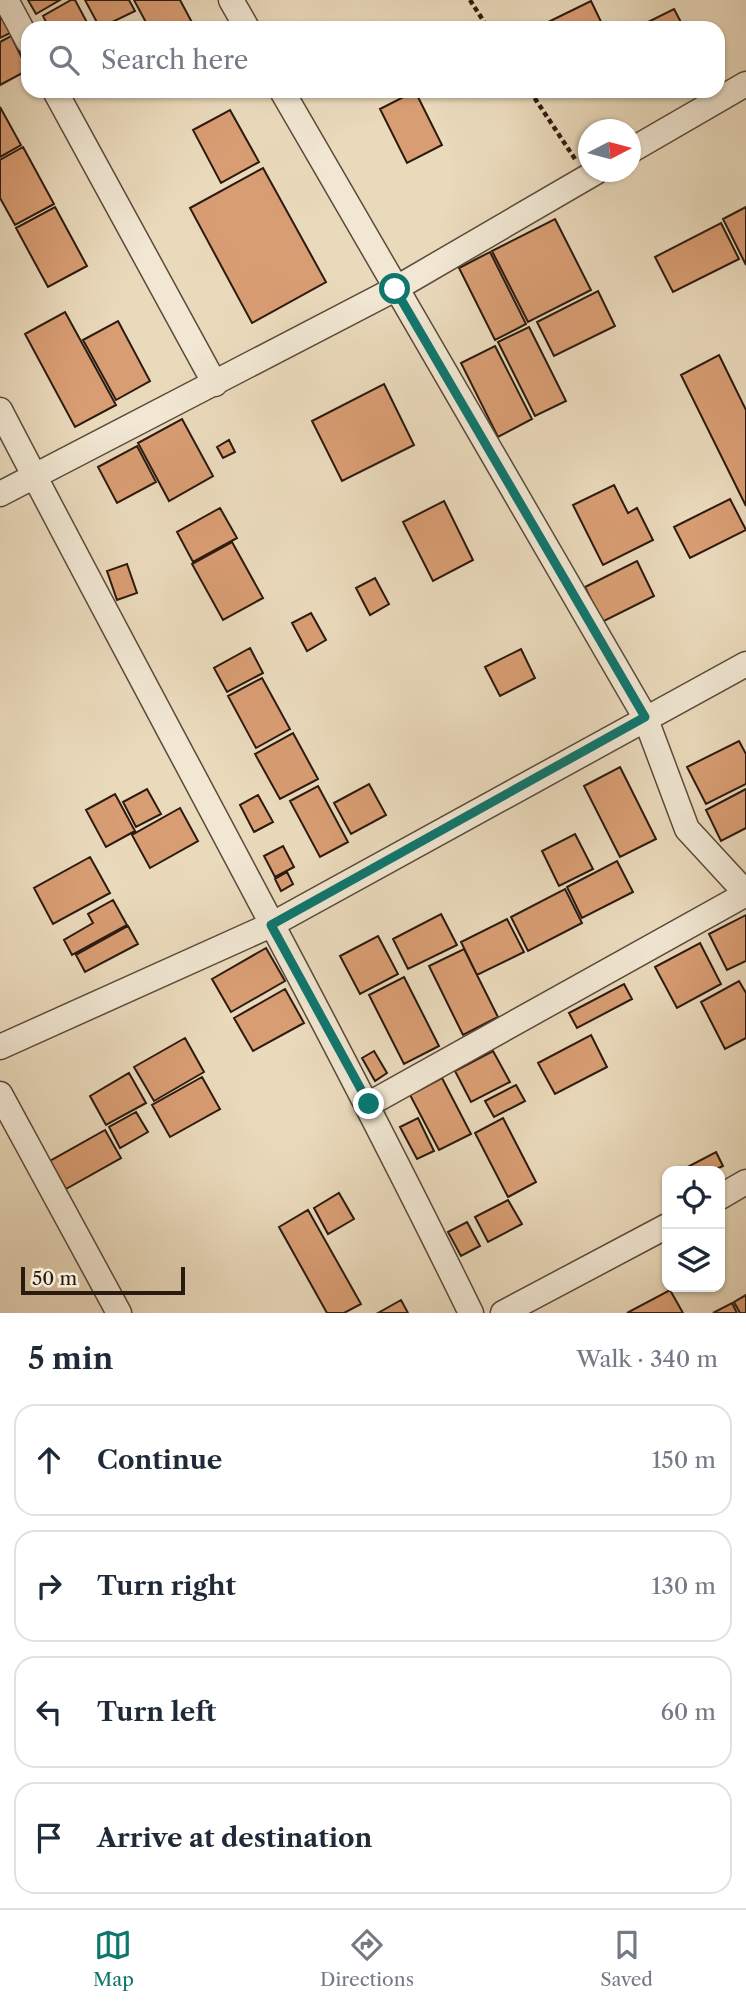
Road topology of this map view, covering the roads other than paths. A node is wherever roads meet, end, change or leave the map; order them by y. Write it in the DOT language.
graph roads {
  1 [pos="6,0"];
  2 [pos="231,0"];
  3 [pos="243,21"];
  4 [pos="21,28"];
  5 [pos="746,84"];
  6 [pos="725,96"];
  7 [pos="59,98"];
  8 [pos="286,98"];
  9 [pos="722,98"];
  10 [pos="641,145"];
  11 [pos="578,182"];
  12 [pos="395,289"];
  13 [pos="215,384"];
  14 [pos="0,410"];
  15 [pos="34,476"];
  16 [pos="0,494"];
  17 [pos="746,664"];
  18 [pos="645,717"];
  19 [pos="746,894"];
  20 [pos="271,925"];
  21 [pos="0,1047"];
  22 [pos="0,1094"];
  23 [pos="369,1104"];
  24 [pos="746,1182"];
  25 [pos="725,1193"];
  26 [pos="662,1229"];
  27 [pos="119,1313"];
  28 [pos="471,1313"];
  29 [pos="503,1313"];
  1 -- 4 [label="street"];
  2 -- 3 [label="street"];
  5 -- 6 [label="street"];
  7 -- 13 [label="street"];
  8 -- 12 [label="street"];
  9 -- 10 [label="street"];
  11 -- 12 [label="street"];
  12 -- 13 [label="street"];
  12 -- 18 [label="street"];
  13 -- 15 [label="street"];
  14 -- 15 [label="street"];
  15 -- 16 [label="street"];
  15 -- 20 [label="street"];
  17 -- 18 [label="street"];
  18 -- 19 [label="street"];
  18 -- 20 [label="street"];
  19 -- 23 [label="street"];
  20 -- 21 [label="street"];
  20 -- 23 [label="street"];
  22 -- 27 [label="street"];
  23 -- 28 [label="street"];
  24 -- 25 [label="street"];
  26 -- 29 [label="street"];
}
